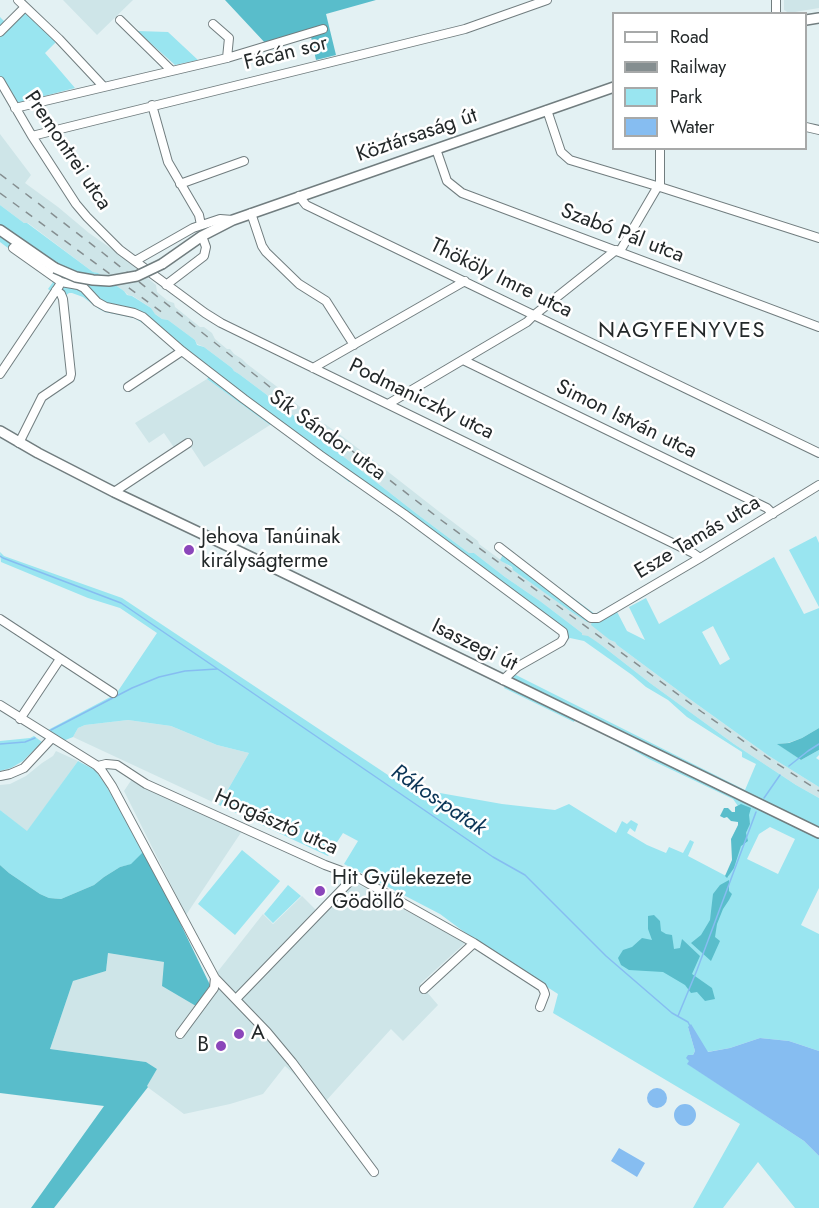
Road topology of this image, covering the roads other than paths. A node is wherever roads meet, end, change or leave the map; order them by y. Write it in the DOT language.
graph roads {
  1 [pos="18,0"];
  2 [pos="547,0"];
  3 [pos="25,7"];
  4 [pos="120,20"];
  5 [pos="213,24"];
  6 [pos="323,29"];
  7 [pos="0,32"];
  8 [pos="227,58"];
  9 [pos="171,70"];
  10 [pos="0,81"];
  11 [pos="103,86"];
  12 [pos="612,88"];
  13 [pos="152,105"];
  14 [pos="15,108"];
  15 [pos="547,111"];
  16 [pos="32,136"];
  17 [pos="436,149"];
  18 [pos="660,150"];
  19 [pos="244,161"];
  20 [pos="180,184"];
  21 [pos="659,187"];
  22 [pos="299,196"];
  23 [pos="251,213"];
  24 [pos="233,220"];
  25 [pos="201,225"];
  26 [pos="0,230"];
  27 [pos="202,236"];
  28 [pos="819,238"];
  29 [pos="13,248"];
  30 [pos="618,250"];
  31 [pos="135,261"];
  32 [pos="465,281"];
  33 [pos="61,282"];
  34 [pos="166,285"];
  35 [pos="56,290"];
  36 [pos="533,316"];
  37 [pos="819,327"];
  38 [pos="354,345"];
  39 [pos="182,351"];
  40 [pos="463,360"];
  41 [pos="313,368"];
  42 [pos="0,374"];
  43 [pos="128,387"];
  44 [pos="388,404"];
  45 [pos="0,431"];
  46 [pos="188,442"];
  47 [pos="19,443"];
  48 [pos="819,453"];
  49 [pos="819,485"];
  50 [pos="114,492"];
  51 [pos="773,514"];
  52 [pos="499,547"];
  53 [pos="700,558"];
  54 [pos="0,619"];
  55 [pos="60,658"];
  56 [pos="503,680"];
  57 [pos="113,693"];
  58 [pos="0,705"];
  59 [pos="20,719"];
  60 [pos="52,738"];
  61 [pos="98,766"];
  62 [pos="0,776"];
  63 [pos="819,833"];
  64 [pos="355,876"];
  65 [pos="474,943"];
  66 [pos="215,978"];
  67 [pos="424,989"];
  68 [pos="236,999"];
  69 [pos="540,1007"];
  70 [pos="180,1034"];
  71 [pos="374,1172"];
  1 -- 3 [label="street"];
  2 -- 13 [label="street, Fácán sor"];
  3 -- 7 [label="street"];
  3 -- 11 [label="street"];
  4 -- 9 [label="street"];
  5 -- 8 [label="street"];
  6 -- 8 [label="street"];
  8 -- 9 [label="street"];
  9 -- 11 [label="street"];
  10 -- 14 [label="street, Premontrei utca"];
  11 -- 14 [label="street"];
  12 -- 15 [label="main road, Köztársaság út"];
  13 -- 16 [label="street, Fácán sor"];
  13 -- 20 [label="street"];
  14 -- 16 [label="street, Premontrei utca"];
  15 -- 17 [label="main road, Köztársaság út"];
  15 -- 21 [label="street"];
  16 -- 31 [label="street, Premontrei utca"];
  17 -- 22 [label="main road, Köztársaság út"];
  17 -- 30 [label="street, Szabó Pál utca"];
  18 -- 21 [label="street"];
  19 -- 20 [label="street"];
  20 -- 25 [label="street"];
  21 -- 28 [label="street"];
  21 -- 30 [label="street"];
  22 -- 23 [label="main road, Köztársaság út"];
  22 -- 32 [label="street, Thököly Imre utca"];
  23 -- 24 [label="main road, Köztársaság út"];
  23 -- 38 [label="street"];
  24 -- 25 [label="street, Köztársaság út"];
  24 -- 27 [label="main road, Köztársaság út"];
  25 -- 31 [label="street, Köztársaság út"];
  26 -- 27 [label="main road, Köztársaság út, bridge"];
  27 -- 34 [label="street"];
  29 -- 33 [label="street, Sík Sándor utca"];
  30 -- 36 [label="street"];
  30 -- 37 [label="street, Szabó Pál utca"];
  31 -- 34 [label="street, Podmaniczky utca"];
  32 -- 36 [label="street, Thököly Imre utca"];
  32 -- 38 [label="street"];
  33 -- 35 [label="street"];
  33 -- 39 [label="street, Sík Sándor utca"];
  34 -- 41 [label="street, Podmaniczky utca"];
  35 -- 42 [label="street"];
  35 -- 47 [label="street"];
  36 -- 40 [label="street"];
  36 -- 48 [label="street, Thököly Imre utca"];
  38 -- 41 [label="street"];
  39 -- 43 [label="street"];
  39 -- 56 [label="street, Sík Sándor utca"];
  40 -- 44 [label="street"];
  40 -- 51 [label="street, Simon István utca"];
  41 -- 44 [label="street, Podmaniczky utca"];
  44 -- 53 [label="street, Podmaniczky utca"];
  45 -- 47 [label="main road, Isaszegi út"];
  46 -- 50 [label="street"];
  47 -- 50 [label="main road, Isaszegi út"];
  49 -- 51 [label="street, Esze Tamás utca"];
  50 -- 56 [label="main road, Isaszegi út"];
  51 -- 53 [label="street, Esze Tamás utca"];
  52 -- 53 [label="street, Esze Tamás utca"];
  54 -- 55 [label="street"];
  55 -- 57 [label="street"];
  55 -- 59 [label="street"];
  56 -- 63 [label="main road, Isaszegi út"];
  58 -- 59 [label="street"];
  59 -- 60 [label="street"];
  60 -- 61 [label="street"];
  60 -- 62 [label="street"];
  61 -- 64 [label="street, Horgásztó utca"];
  61 -- 66 [label="street"];
  64 -- 65 [label="street, Horgásztó utca"];
  64 -- 68 [label="street"];
  65 -- 67 [label="street"];
  65 -- 69 [label="street, Horgásztó utca"];
  66 -- 68 [label="street"];
  66 -- 70 [label="street"];
  68 -- 71 [label="street"];
}
